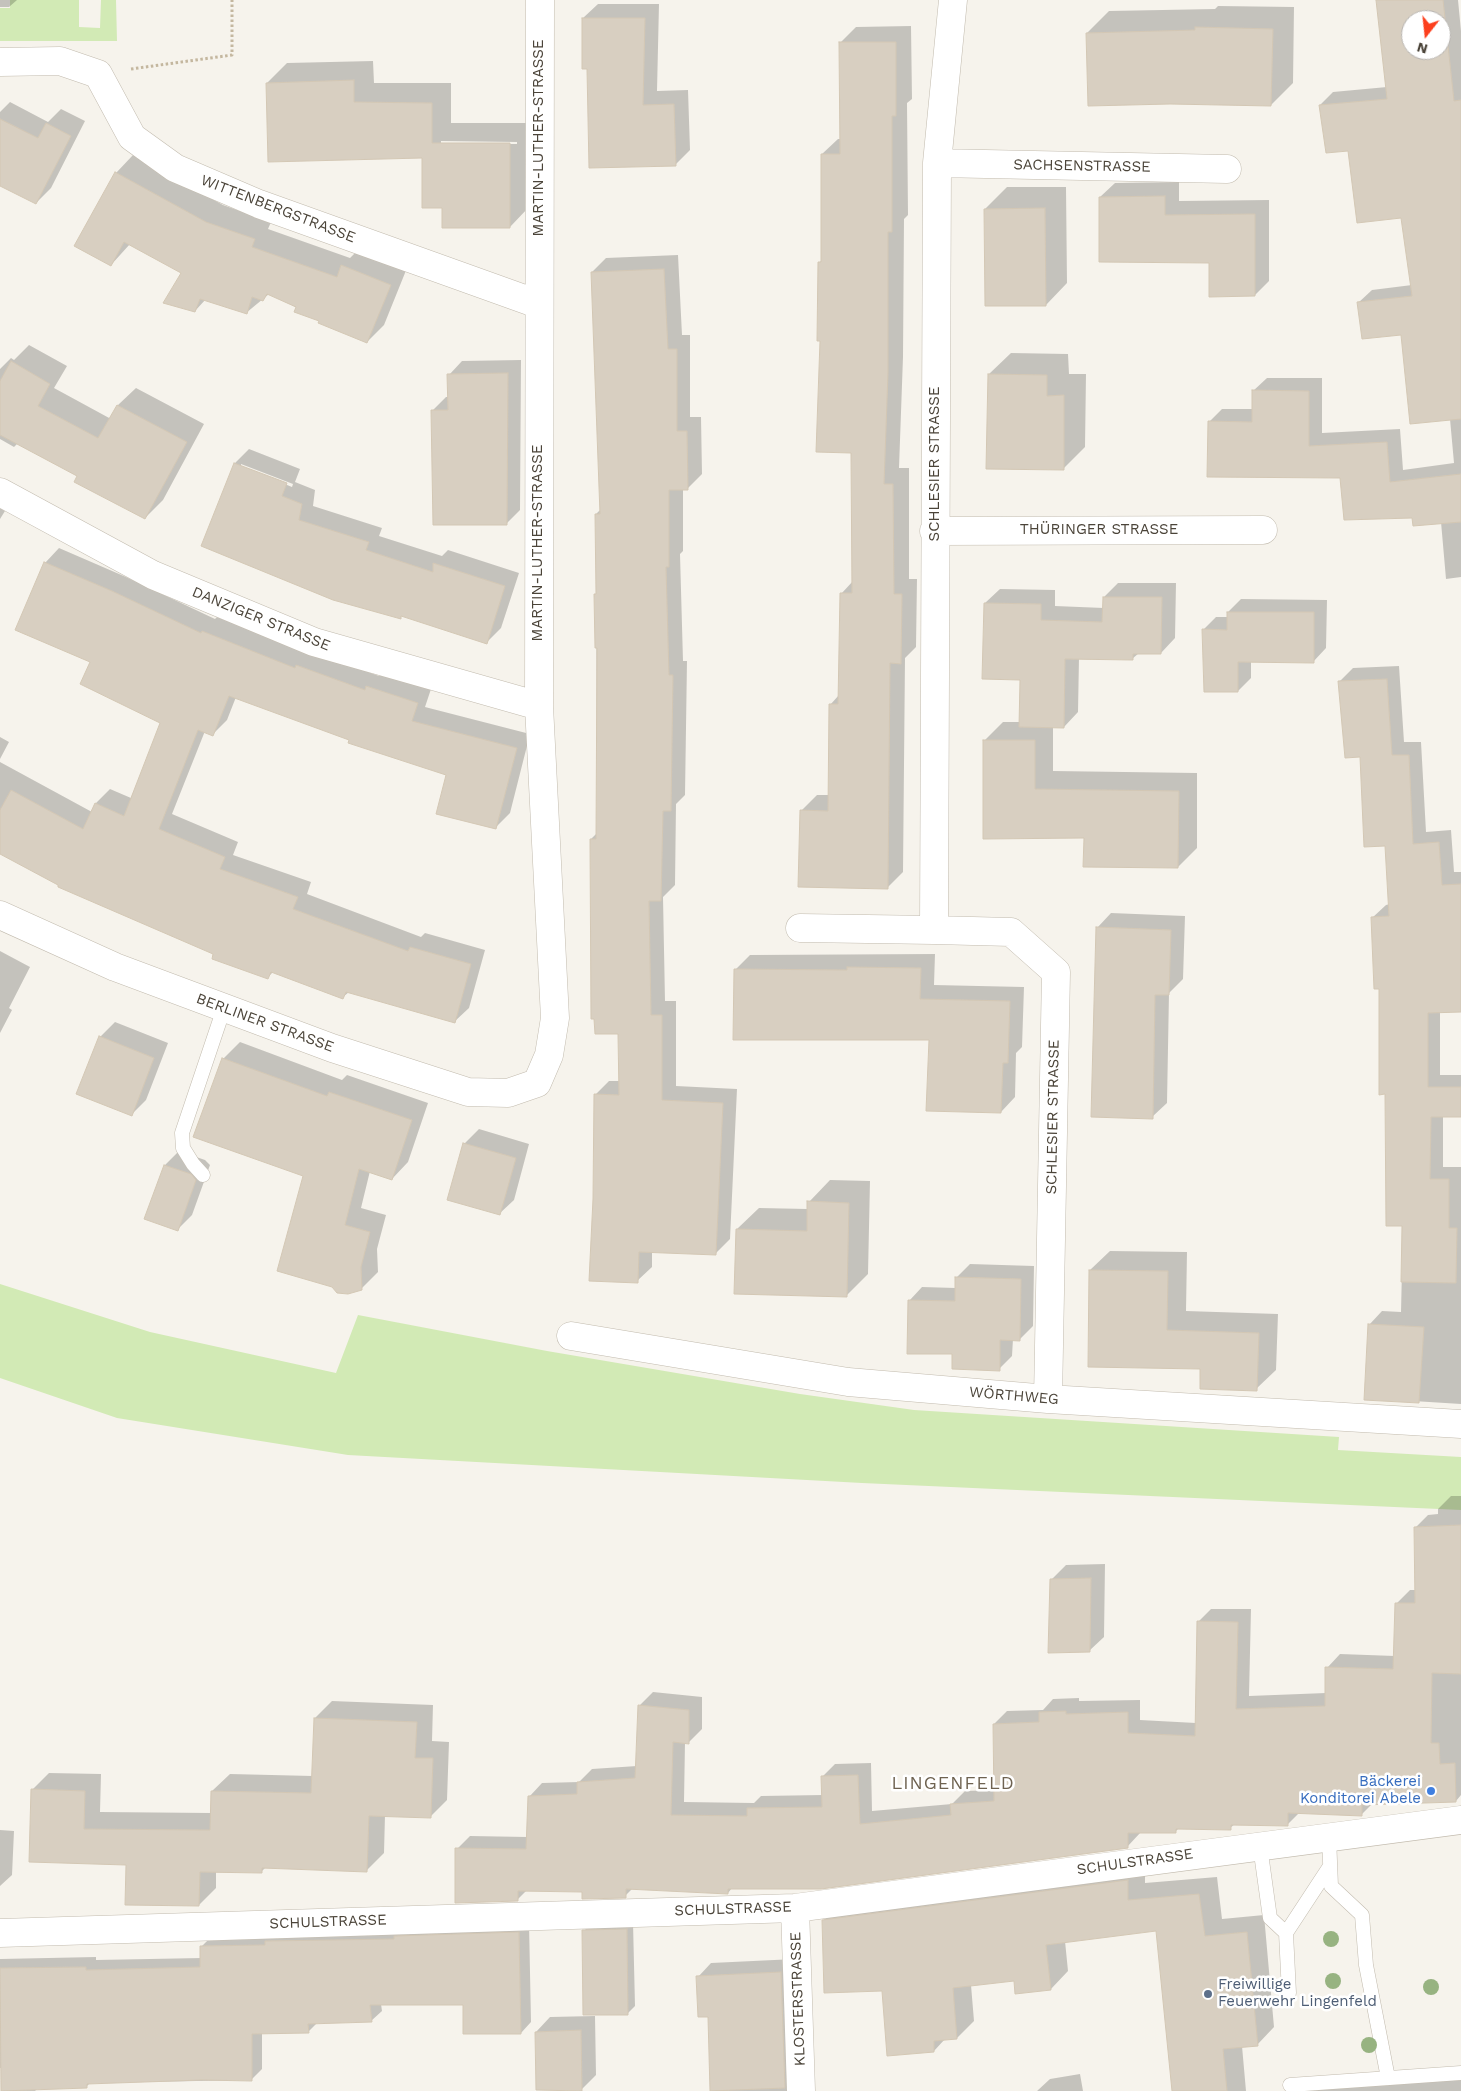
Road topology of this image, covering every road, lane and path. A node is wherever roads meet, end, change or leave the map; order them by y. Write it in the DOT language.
graph roads {
  1 [pos="232,0"];
  2 [pos="540,0"];
  3 [pos="953,0"];
  4 [pos="0,62"];
  5 [pos="98,74"];
  6 [pos="937,163"];
  7 [pos="1227,168"];
  8 [pos="538,304"];
  9 [pos="0,492"];
  10 [pos="1263,530"];
  11 [pos="934,531"];
  12 [pos="539,706"];
  13 [pos="0,915"];
  14 [pos="800,928"];
  15 [pos="934,930"];
  16 [pos="224,1008"];
  17 [pos="537,1083"];
  18 [pos="203,1175"];
  19 [pos="571,1336"];
  20 [pos="1048,1399"];
  21 [pos="1461,1424"];
  22 [pos="1461,1820"];
  23 [pos="1329,1836"];
  24 [pos="1260,1846"];
  25 [pos="1330,1866"];
  26 [pos="795,1908"];
  27 [pos="0,1933"];
  28 [pos="1286,1934"];
  29 [pos="1289,1993"];
  30 [pos="1461,2073"];
  31 [pos="1388,2078"];
  32 [pos="1290,2085"];
  33 [pos="801,2091"];
  1 -- 5 [label="path"];
  2 -- 8 [label="street, MARTIN-LUTHER-STRASSE"];
  3 -- 6 [label="street, SCHLESIER STRASSE"];
  4 -- 5 [label="street"];
  5 -- 8 [label="street, WITTENBERGSTRASSE"];
  6 -- 7 [label="street, SACHSENSTRASSE"];
  6 -- 11 [label="street, SCHLESIER STRASSE"];
  8 -- 12 [label="street, MARTIN-LUTHER-STRASSE"];
  9 -- 12 [label="street, DANZIGER STRASSE"];
  10 -- 11 [label="street, THÜRINGER STRASSE"];
  11 -- 15 [label="street, SCHLESIER STRASSE"];
  12 -- 17 [label="street, MARTIN-LUTHER-STRASSE"];
  13 -- 16 [label="street, BERLINER STRASSE"];
  14 -- 15 [label="street, SCHLESIER STRASSE"];
  15 -- 20 [label="street, SCHLESIER STRASSE"];
  16 -- 17 [label="street, BERLINER STRASSE"];
  16 -- 18 [label="lane"];
  19 -- 20 [label="street, WÖRTHWEG"];
  20 -- 21 [label="street, WÖRTHWEG"];
  22 -- 23 [label="street, SCHULSTRASSE"];
  23 -- 24 [label="street, SCHULSTRASSE"];
  23 -- 25 [label="lane"];
  24 -- 26 [label="street, SCHULSTRASSE"];
  24 -- 28 [label="lane"];
  25 -- 28 [label="lane"];
  25 -- 31 [label="lane"];
  26 -- 27 [label="street, SCHULSTRASSE"];
  26 -- 33 [label="street, KLOSTERSTRASSE"];
  28 -- 29 [label="lane"];
  30 -- 31 [label="lane"];
  31 -- 32 [label="lane"];
}
